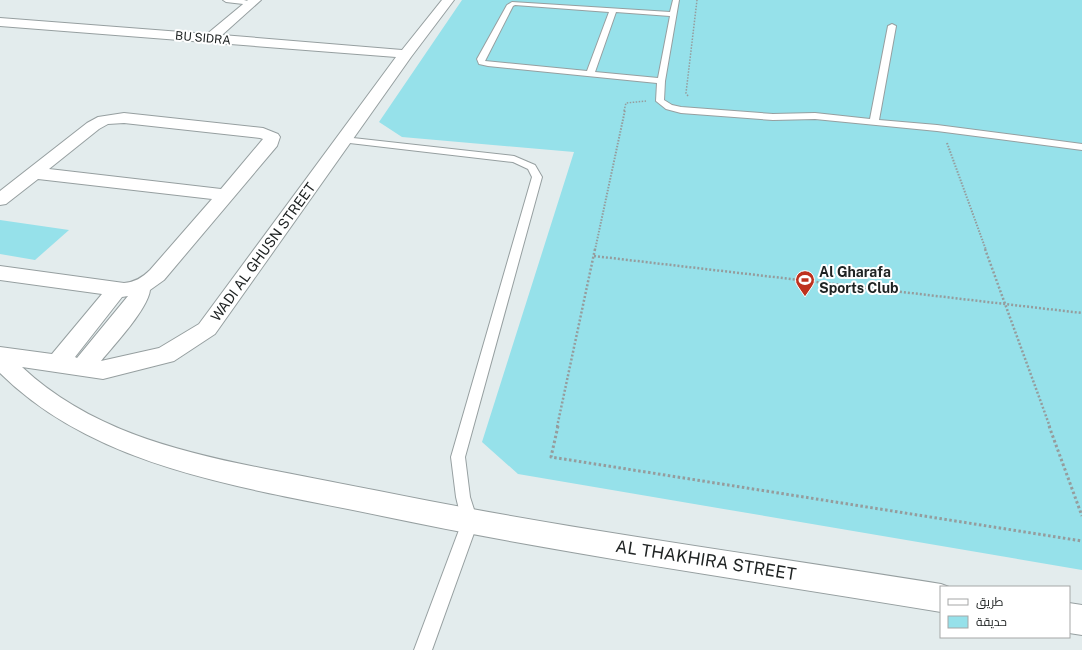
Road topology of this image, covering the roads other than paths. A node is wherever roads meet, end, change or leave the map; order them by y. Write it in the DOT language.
graph roads {
  1 [pos="226,0"];
  2 [pos="448,0"];
  3 [pos="676,0"];
  4 [pos="253,2"];
  5 [pos="613,10"];
  6 [pos="672,14"];
  7 [pos="0,22"];
  8 [pos="892,26"];
  9 [pos="210,39"];
  10 [pos="406,54"];
  11 [pos="590,74"];
  12 [pos="661,81"];
  13 [pos="874,122"];
  14 [pos="344,140"];
  15 [pos="1082,147"];
  16 [pos="34,173"];
  17 [pos="225,195"];
  18 [pos="0,200"];
  19 [pos="0,273"];
  20 [pos="140,287"];
  21 [pos="117,289"];
  22 [pos="0,355"];
  23 [pos="0,359"];
  24 [pos="57,364"];
  25 [pos="82,368"];
  26 [pos="470,522"];
  27 [pos="940,598"];
  28 [pos="1070,618"];
  29 [pos="1082,620"];
  30 [pos="423,650"];
  1 -- 4 [label="lane"];
  2 -- 10 [label="street, WADI AL GHUSN STREET"];
  3 -- 6 [label="lane"];
  4 -- 9 [label="street"];
  5 -- 6 [label="lane"];
  5 -- 11 [label="lane"];
  5 -- 11 [label="lane"];
  6 -- 12 [label="lane"];
  7 -- 9 [label="street, BU SIDRA"];
  8 -- 13 [label="lane"];
  9 -- 10 [label="street, BU SIDRA"];
  10 -- 14 [label="street, WADI AL GHUSN STREET"];
  11 -- 12 [label="lane"];
  12 -- 13 [label="lane"];
  13 -- 15 [label="lane"];
  14 -- 25 [label="street, WADI AL GHUSN STREET"];
  14 -- 26 [label="lane"];
  16 -- 17 [label="street"];
  16 -- 17 [label="street"];
  16 -- 18 [label="street"];
  17 -- 20 [label="street"];
  19 -- 21 [label="street"];
  20 -- 21 [label="street"];
  20 -- 25 [label="street"];
  21 -- 24 [label="street"];
  22 -- 24 [label="street, WADI AL GHUSN STREET"];
  23 -- 26 [label="street, AL THAKHIRA STREET"];
  24 -- 25 [label="street, WADI AL GHUSN STREET"];
  26 -- 27 [label="street, AL THAKHIRA STREET"];
  26 -- 30 [label="lane"];
  28 -- 29 [label="street"];
}
